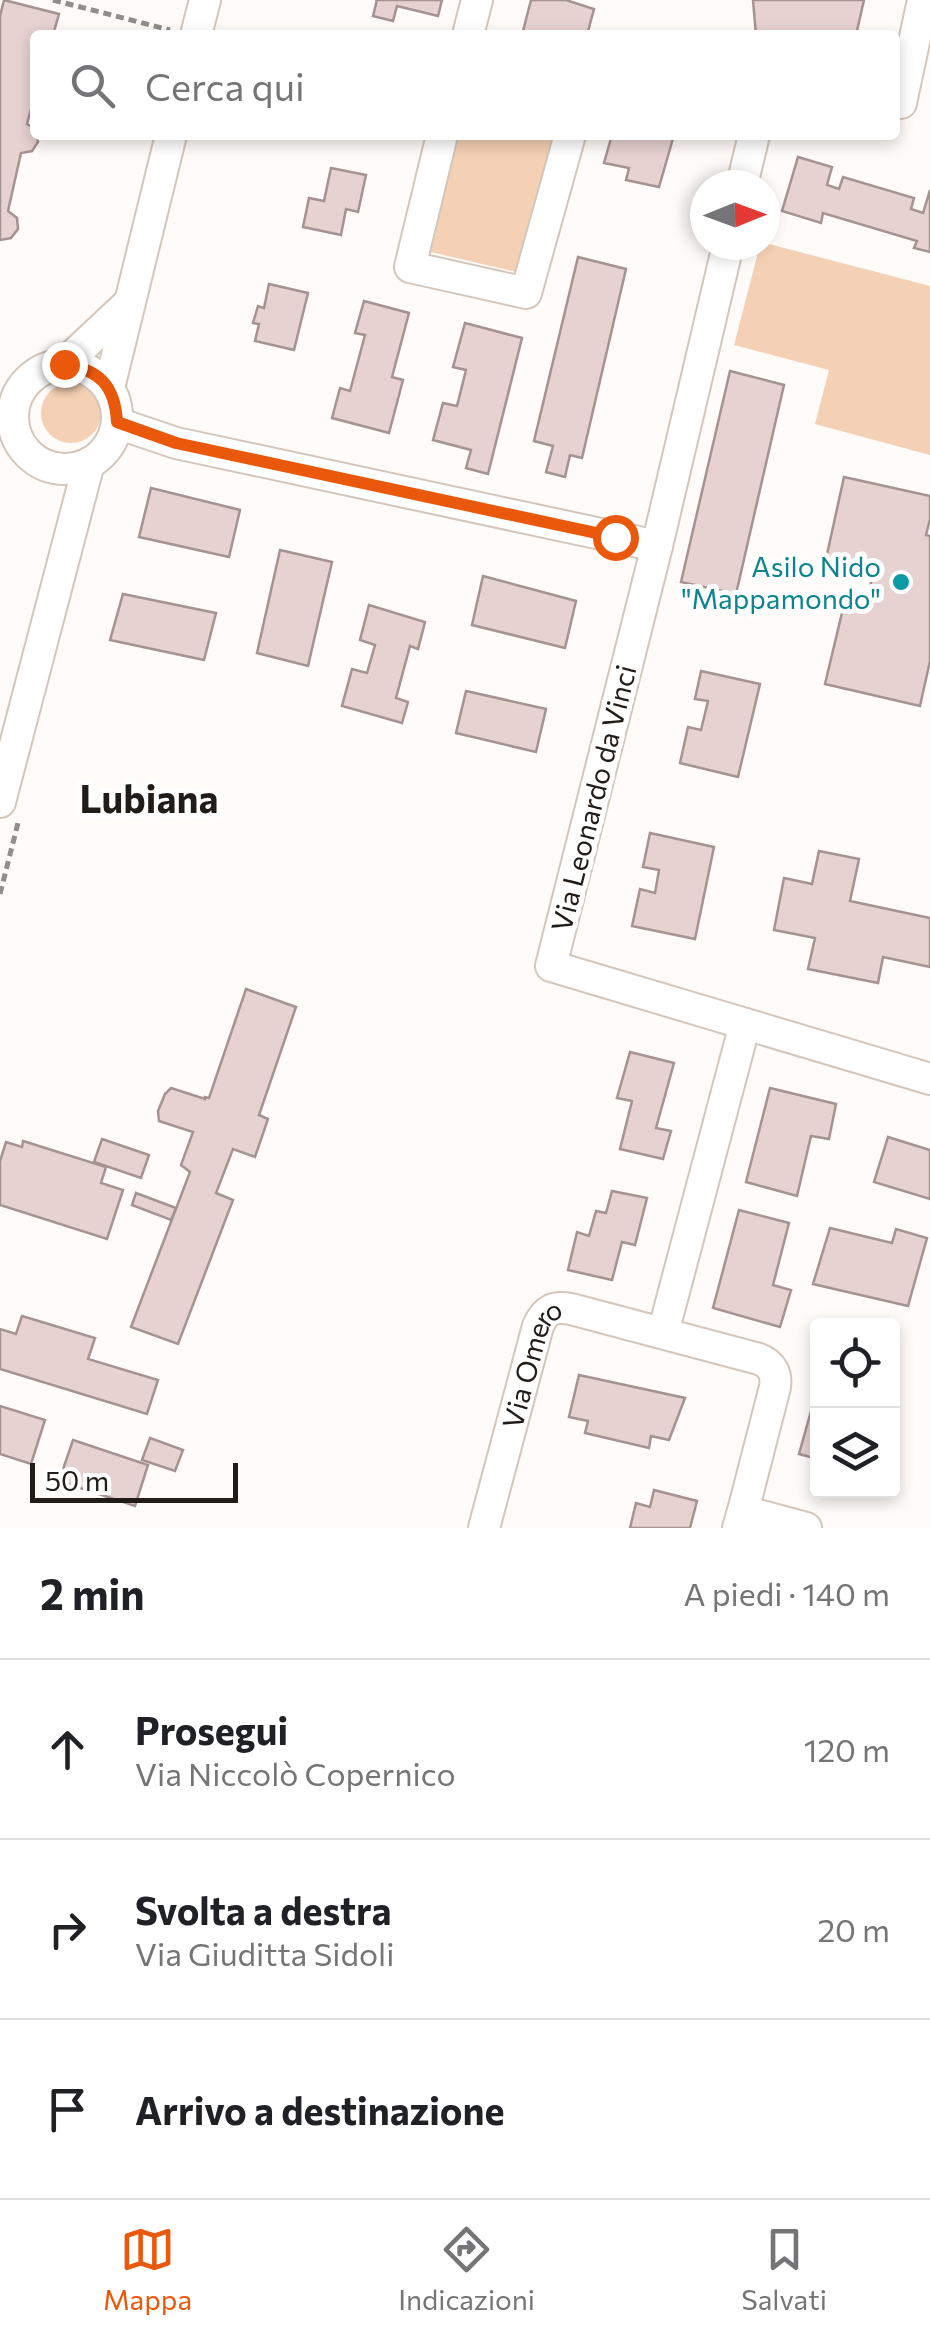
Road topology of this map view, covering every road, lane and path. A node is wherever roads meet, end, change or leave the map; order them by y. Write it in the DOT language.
graph roads {
  1 [pos="53,0"];
  2 [pos="205,0"];
  3 [pos="478,0"];
  4 [pos="923,0"];
  5 [pos="171,30"];
  6 [pos="185,30"];
  7 [pos="469,30"];
  8 [pos="900,103"];
  9 [pos="169,140"];
  10 [pos="441,140"];
  11 [pos="569,140"];
  12 [pos="753,140"];
  13 [pos="746,170"];
  14 [pos="725,260"];
  15 [pos="128,304"];
  16 [pos="64,364"];
  17 [pos="109,388"];
  18 [pos="8,407"];
  19 [pos="117,422"];
  20 [pos="0,455"];
  21 [pos="88,463"];
  22 [pos="45,464"];
  23 [pos="70,538"];
  24 [pos="658,546"];
  25 [pos="0,802"];
  26 [pos="745,1024"];
  27 [pos="930,1079"];
  28 [pos="663,1334"];
  29 [pos="741,1520"];
  30 [pos="484,1528"];
  31 [pos="806,1528"];
  1 -- 5 [label="path"];
  2 -- 6 [label="street"];
  3 -- 7 [label="street"];
  4 -- 8 [label="street"];
  9 -- 15 [label="street"];
  10 -- 11 [label="street"];
  12 -- 13 [label="street"];
  14 -- 24 [label="street, Via Leonardo da Vinci"];
  15 -- 16 [label="street"];
  15 -- 17 [label="street"];
  16 -- 17 [label="street"];
  16 -- 18 [label="street"];
  17 -- 19 [label="street"];
  18 -- 22 [label="street"];
  19 -- 21 [label="street"];
  19 -- 24 [label="street"];
  20 -- 22 [label="street"];
  21 -- 22 [label="street"];
  21 -- 23 [label="street"];
  22 -- 23 [label="street"];
  23 -- 25 [label="street"];
  24 -- 26 [label="street, Via Leonardo da Vinci"];
  26 -- 27 [label="street, Via Leonardo da Vinci"];
  26 -- 28 [label="street"];
  28 -- 29 [label="street, Via Omero"];
  28 -- 30 [label="street, Via Omero"];
  29 -- 31 [label="street"];
}
